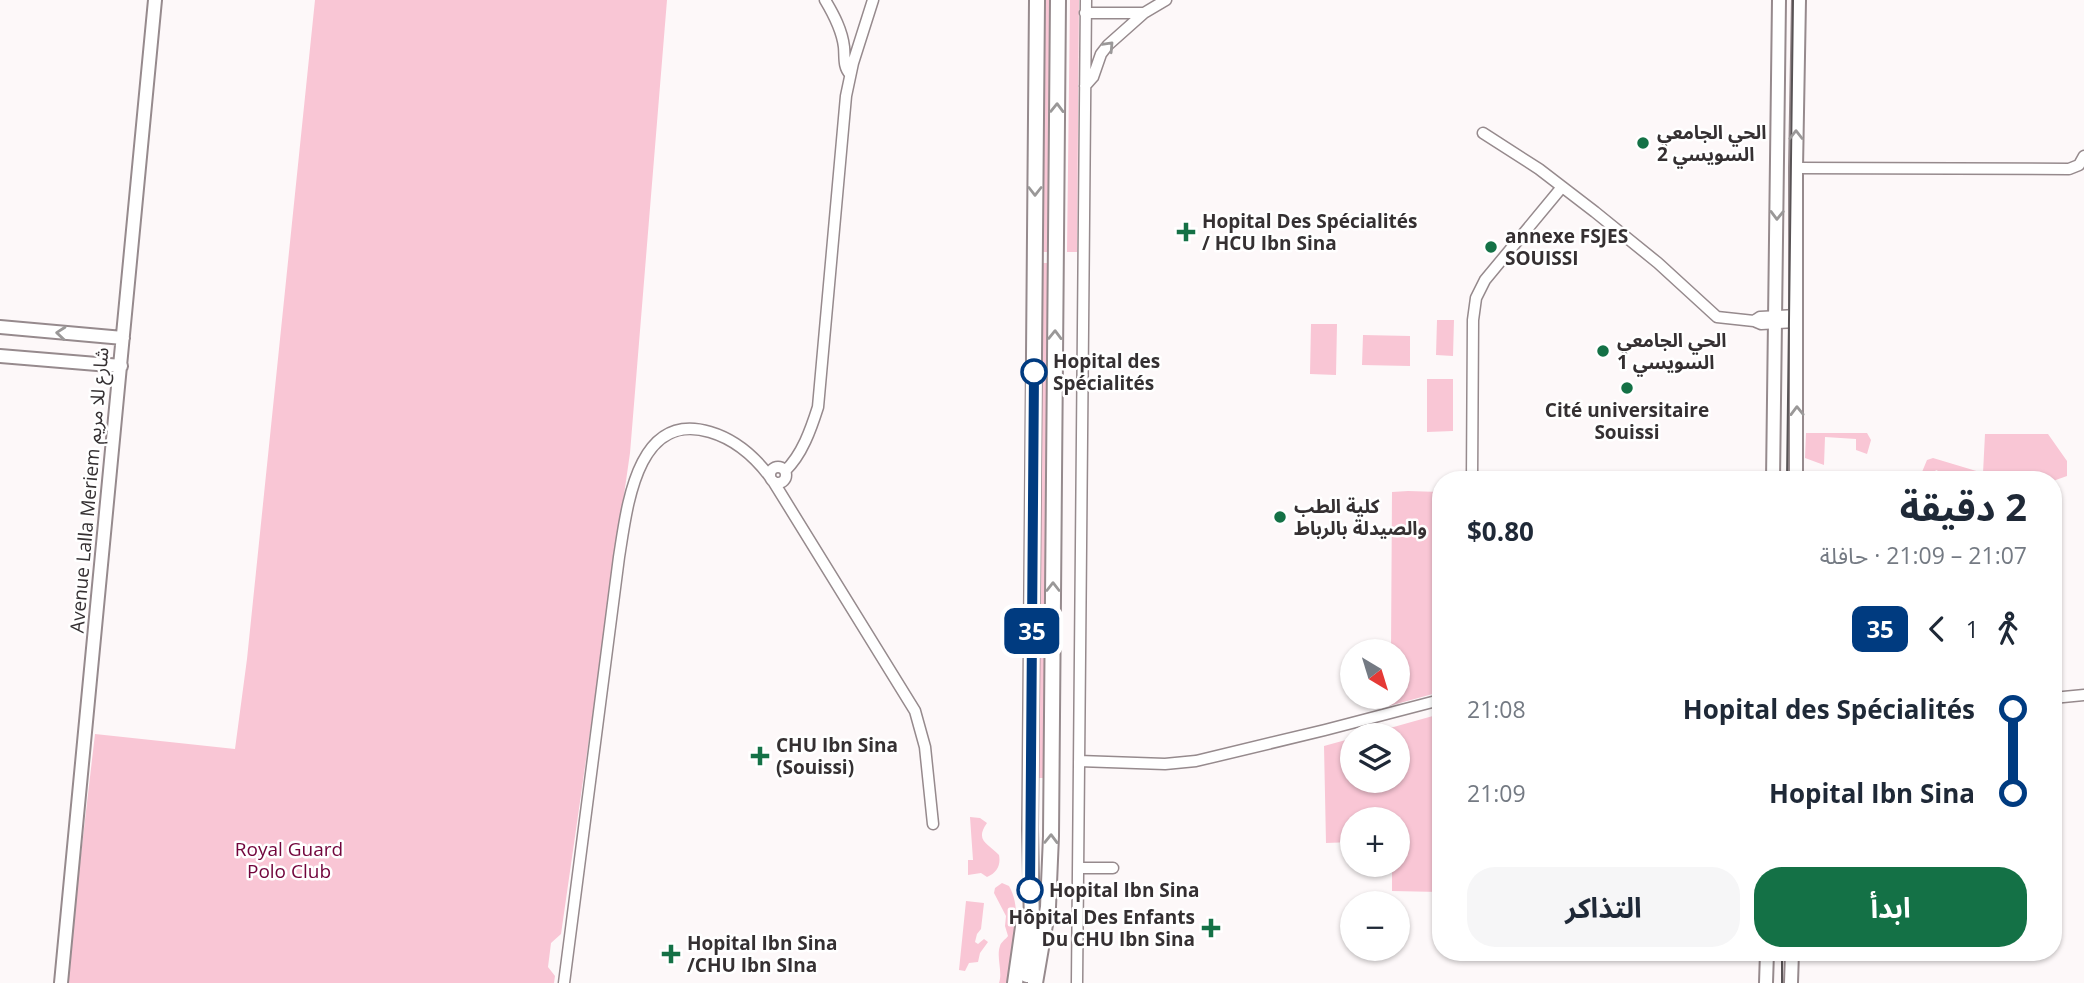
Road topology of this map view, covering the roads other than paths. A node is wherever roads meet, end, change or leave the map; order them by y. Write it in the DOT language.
graph roads {
  1 [pos="155,0"];
  2 [pos="825,0"];
  3 [pos="873,0"];
  4 [pos="1037,0"];
  5 [pos="1058,0"];
  6 [pos="1086,0"];
  7 [pos="1166,0"];
  8 [pos="1779,0"];
  9 [pos="1799,0"];
  10 [pos="1085,13"];
  11 [pos="1144,13"];
  12 [pos="850,74"];
  13 [pos="1085,86"];
  14 [pos="1483,133"];
  15 [pos="2084,156"];
  16 [pos="1796,168"];
  17 [pos="1562,187"];
  18 [pos="1796,319"];
  19 [pos="1776,320"];
  20 [pos="0,327"];
  21 [pos="123,338"];
  22 [pos="0,356"];
  23 [pos="121,366"];
  24 [pos="1472,471"];
  25 [pos="1773,471"];
  26 [pos="1796,471"];
  27 [pos="777,473"];
  28 [pos="2084,695"];
  29 [pos="2062,697"];
  30 [pos="1432,702"];
  31 [pos="1079,761"];
  32 [pos="933,824"];
  33 [pos="1078,868"];
  34 [pos="1113,868"];
  35 [pos="1030,902"];
  36 [pos="1048,907"];
  37 [pos="1767,961"];
  38 [pos="1792,961"];
  39 [pos="61,983"];
  40 [pos="564,983"];
  41 [pos="1015,983"];
  42 [pos="1026,983"];
  43 [pos="1035,983"];
  44 [pos="1045,983"];
  45 [pos="1077,983"];
  46 [pos="1766,983"];
  47 [pos="1791,983"];
  1 -- 21 [label="street, Avenue Lalla Meriem شارع للا مريم"];
  2 -- 12 [label="street"];
  3 -- 12 [label="street"];
  4 -- 35 [label="main road, one-way"];
  36 -- 5 [label="main road, one-way"];
  6 -- 10 [label="street"];
  7 -- 11 [label="street"];
  8 -- 19 [label="street, one-way"];
  16 -- 9 [label="street, one-way"];
  10 -- 11 [label="street"];
  10 -- 13 [label="street"];
  13 -- 11 [label="street, one-way"];
  12 -- 27 [label="street"];
  13 -- 31 [label="street"];
  14 -- 17 [label="street"];
  15 -- 16 [label="street"];
  16 -- 18 [label="street"];
  17 -- 19 [label="street"];
  17 -- 24 [label="street"];
  18 -- 19 [label="street"];
  26 -- 18 [label="street, one-way"];
  19 -- 25 [label="street"];
  21 -- 20 [label="street, one-way"];
  21 -- 23 [label="street, Avenue Lalla Meriem شارع للا مريم"];
  22 -- 23 [label="street"];
  23 -- 39 [label="street, Avenue Lalla Meriem شارع للا مريم"];
  27 -- 32 [label="street"];
  27 -- 40 [label="street"];
  28 -- 29 [label="street"];
  30 -- 31 [label="street"];
  31 -- 33 [label="street"];
  33 -- 34 [label="street"];
  33 -- 45 [label="street"];
  35 -- 41 [label="main road"];
  35 -- 42 [label="main road"];
  36 -- 43 [label="main road"];
  36 -- 44 [label="main road"];
  37 -- 46 [label="street"];
  38 -- 47 [label="street"];
}
